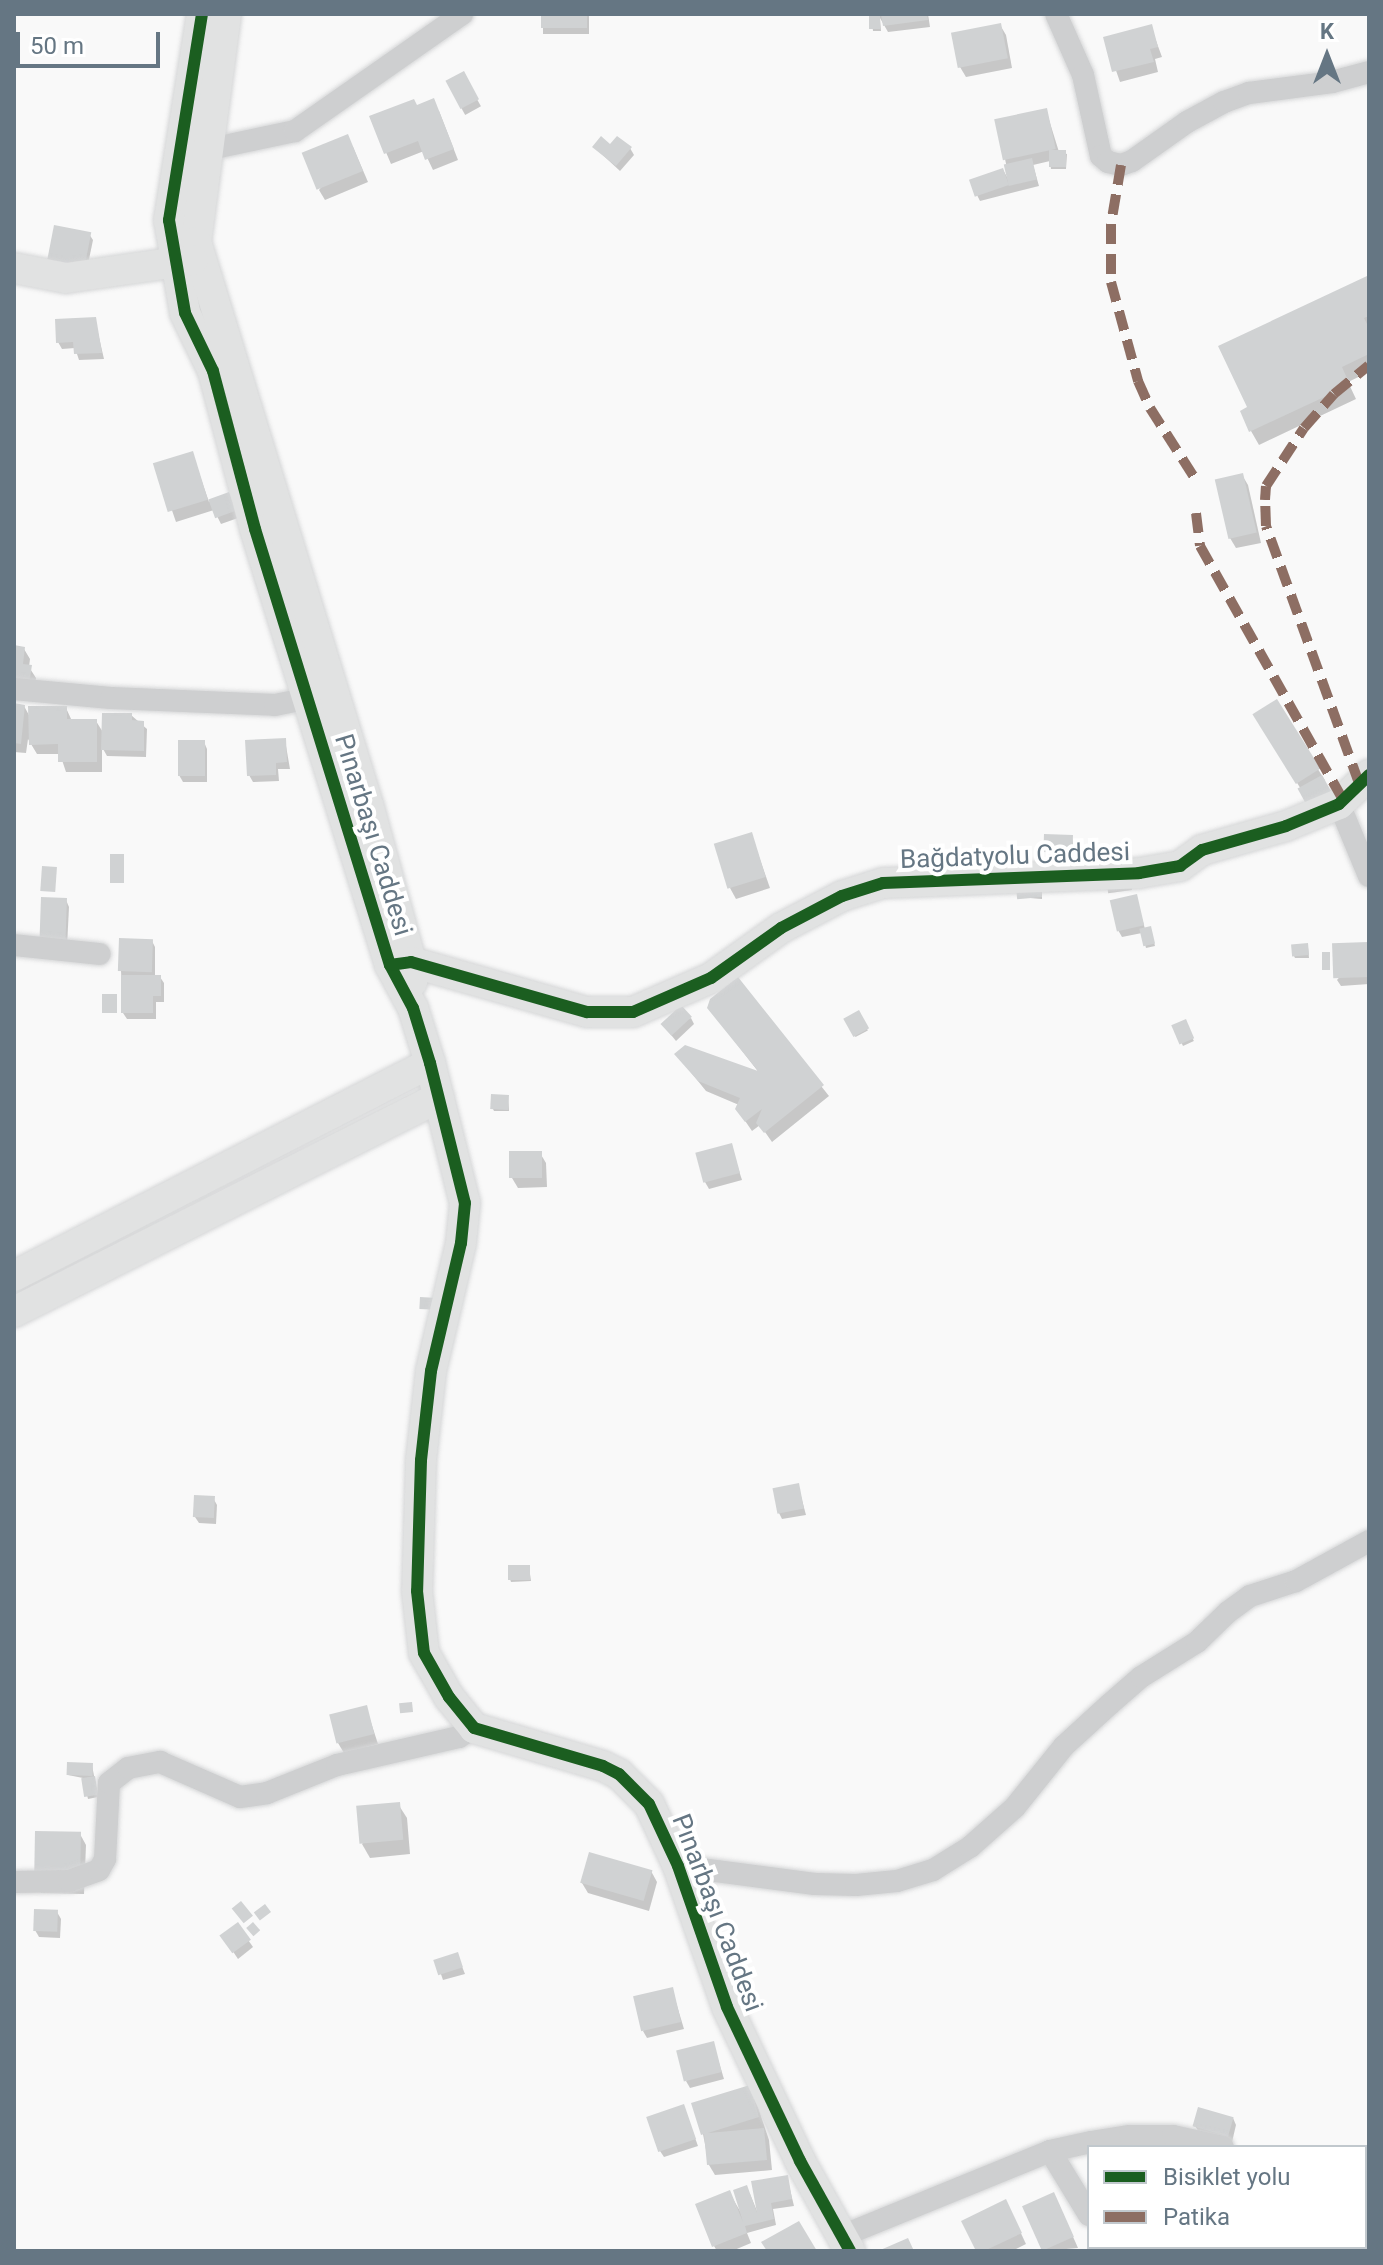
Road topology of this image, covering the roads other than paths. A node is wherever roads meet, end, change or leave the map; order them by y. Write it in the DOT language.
graph roads {
  1 [pos="202,14"];
  2 [pos="226,14"];
  3 [pos="462,14"];
  4 [pos="1056,14"];
  5 [pos="1369,72"];
  6 [pos="209,150"];
  7 [pos="179,154"];
  8 [pos="188,261"];
  9 [pos="14,268"];
  10 [pos="14,689"];
  11 [pos="321,695"];
  12 [pos="1369,775"];
  13 [pos="1339,804"];
  14 [pos="1369,876"];
  15 [pos="14,945"];
  16 [pos="100,954"];
  17 [pos="400,964"];
  18 [pos="430,1063"];
  19 [pos="439,1097"];
  20 [pos="14,1276"];
  21 [pos="14,1312"];
  22 [pos="1369,1541"];
  23 [pos="474,1728"];
  24 [pos="678,1866"];
  25 [pos="14,1882"];
  26 [pos="1214,2145"];
  27 [pos="1050,2151"];
  28 [pos="1087,2212"];
  29 [pos="846,2243"];
  1 -- 7 [label="street"];
  2 -- 6 [label="street, Pınarbaşı Caddesi"];
  3 -- 6 [label="street"];
  4 -- 5 [label="street"];
  6 -- 7 [label="street"];
  6 -- 8 [label="street, Pınarbaşı Caddesi"];
  7 -- 8 [label="street"];
  8 -- 9 [label="street"];
  8 -- 11 [label="street, Pınarbaşı Caddesi"];
  10 -- 11 [label="street"];
  11 -- 17 [label="street, Pınarbaşı Caddesi"];
  12 -- 13 [label="street, Bağdatyolu Caddesi"];
  13 -- 14 [label="street"];
  13 -- 17 [label="street, Bağdatyolu Caddesi"];
  15 -- 16 [label="street"];
  17 -- 18 [label="street, Pınarbaşı Caddesi"];
  18 -- 19 [label="street, Pınarbaşı Caddesi"];
  18 -- 20 [label="street"];
  19 -- 21 [label="street"];
  19 -- 23 [label="street, Pınarbaşı Caddesi"];
  22 -- 24 [label="street"];
  23 -- 24 [label="street, Pınarbaşı Caddesi"];
  23 -- 25 [label="street"];
  24 -- 29 [label="street, Pınarbaşı Caddesi"];
  26 -- 27 [label="street"];
  27 -- 28 [label="street"];
  27 -- 29 [label="street"];
}
